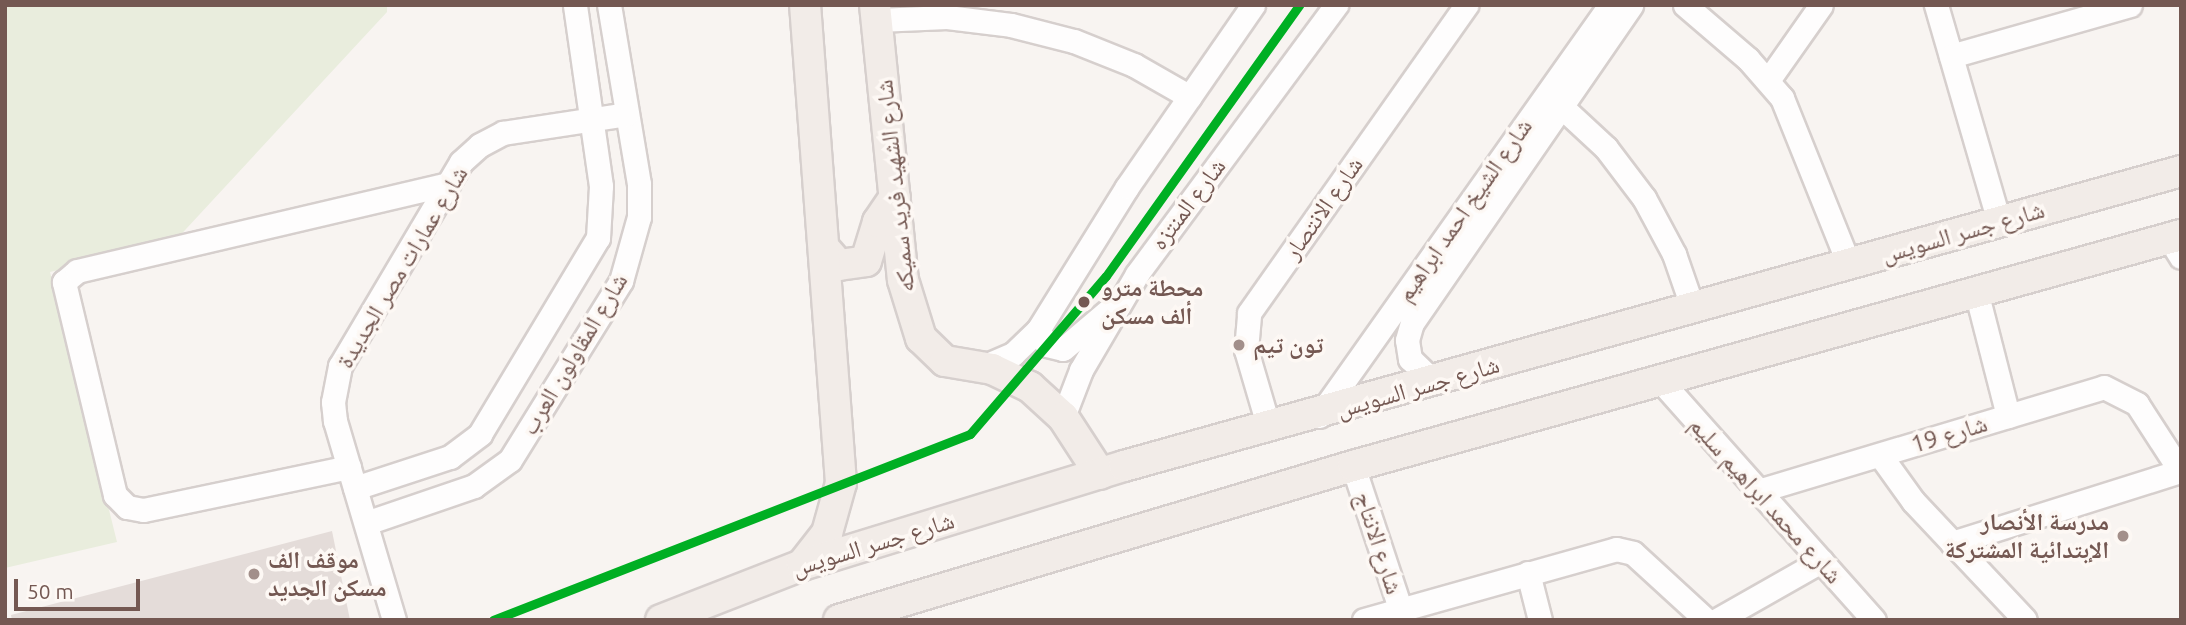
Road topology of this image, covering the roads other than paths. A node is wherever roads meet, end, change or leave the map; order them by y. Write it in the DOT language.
graph roads {
  1 [pos="575,5"];
  2 [pos="609,5"];
  3 [pos="805,5"];
  4 [pos="1253,5"];
  5 [pos="1336,5"];
  6 [pos="1466,5"];
  7 [pos="1610,5"];
  8 [pos="1632,5"];
  9 [pos="1685,5"];
  10 [pos="1821,5"];
  11 [pos="1936,5"];
  12 [pos="2130,5"];
  13 [pos="2106,9"];
  14 [pos="876,13"];
  15 [pos="1951,56"];
  16 [pos="1769,79"];
  17 [pos="1190,97"];
  18 [pos="1555,100"];
  19 [pos="627,114"];
  20 [pos="592,119"];
  21 [pos="2181,171"];
  22 [pos="448,184"];
  23 [pos="895,197"];
  24 [pos="1999,222"];
  25 [pos="2177,244"];
  26 [pos="825,248"];
  27 [pos="1849,265"];
  28 [pos="1976,291"];
  29 [pos="1122,299"];
  30 [pos="1693,309"];
  31 [pos="1381,328"];
  32 [pos="1038,330"];
  33 [pos="1408,331"];
  34 [pos="980,368"];
  35 [pos="1659,379"];
  36 [pos="1433,382"];
  37 [pos="1319,415"];
  38 [pos="2008,416"];
  39 [pos="1063,417"];
  40 [pos="1269,428"];
  41 [pos="1880,455"];
  42 [pos="1353,466"];
  43 [pos="2180,472"];
  44 [pos="1100,474"];
  45 [pos="352,478"];
  46 [pos="1758,491"];
  47 [pos="366,523"];
  48 [pos="1952,543"];
  49 [pos="1821,561"];
  50 [pos="802,565"];
  51 [pos="1528,573"];
  52 [pos="1752,611"];
  53 [pos="1402,614"];
  54 [pos="394,620"];
  55 [pos="661,620"];
  56 [pos="839,620"];
  57 [pos="1364,620"];
  58 [pos="1540,620"];
  59 [pos="1706,620"];
  60 [pos="1717,620"];
  61 [pos="1874,620"];
  62 [pos="2025,620"];
  1 -- 20 [label="street, شارع المقاولون العرب"];
  2 -- 19 [label="street, شارع المقاولون العرب"];
  3 -- 26 [label="main road"];
  4 -- 17 [label="street"];
  5 -- 29 [label="street, شارع المنتزه"];
  6 -- 40 [label="street, شارع الانتصار"];
  7 -- 18 [label="street, شارع الشيخ احمد ابراهيم"];
  8 -- 18 [label="street, شارع الشيخ احمد ابراهيم"];
  9 -- 16 [label="street"];
  10 -- 16 [label="street"];
  11 -- 15 [label="street"];
  12 -- 13 [label="street"];
  13 -- 15 [label="street"];
  14 -- 17 [label="street"];
  14 -- 23 [label="main road, شارع الشهيد فريد سميكه"];
  15 -- 24 [label="street"];
  16 -- 27 [label="street"];
  17 -- 32 [label="street"];
  18 -- 30 [label="street"];
  18 -- 31 [label="street, شارع الشيخ احمد ابراهيم"];
  18 -- 33 [label="street, شارع الشيخ احمد ابراهيم"];
  19 -- 20 [label="street, شارع عمارات مصر الجديدة"];
  19 -- 47 [label="street, شارع المقاولون العرب"];
  20 -- 22 [label="street, شارع عمارات مصر الجديدة"];
  20 -- 45 [label="street, شارع المقاولون العرب"];
  21 -- 24 [label="main road, شارع جسر السويس"];
  22 -- 45 [label="street, شارع عمارات مصر الجديدة"];
  22 -- 45 [label="street, شارع المقاولون العرب"];
  23 -- 26 [label="main road"];
  23 -- 34 [label="main road, شارع الشهيد فريد سميكه"];
  24 -- 27 [label="main road, شارع جسر السويس"];
  25 -- 28 [label="main road"];
  26 -- 50 [label="main road"];
  27 -- 30 [label="main road, شارع جسر السويس"];
  28 -- 35 [label="main road"];
  28 -- 38 [label="street"];
  29 -- 32 [label="street"];
  29 -- 39 [label="street, شارع المنتزه"];
  30 -- 36 [label="main road, شارع جسر السويس"];
  31 -- 33 [label="street"];
  31 -- 37 [label="street, شارع الشيخ احمد ابراهيم"];
  32 -- 34 [label="street"];
  33 -- 36 [label="street, شارع الشيخ احمد ابراهيم"];
  34 -- 39 [label="main road, شارع الشهيد فريد سميكه"];
  35 -- 42 [label="main road"];
  35 -- 46 [label="street, شارع محمد ابراهيم سليم"];
  36 -- 37 [label="main road, شارع جسر السويس"];
  37 -- 40 [label="main road, شارع جسر السويس"];
  38 -- 41 [label="street, شارع 19"];
  38 -- 43 [label="street, شارع 19"];
  39 -- 44 [label="main road, شارع الشهيد فريد سميكه"];
  40 -- 44 [label="main road, شارع جسر السويس"];
  41 -- 46 [label="street, شارع 19"];
  41 -- 48 [label="street"];
  42 -- 53 [label="street, شارع الانتاج"];
  42 -- 56 [label="main road"];
  43 -- 48 [label="street"];
  44 -- 50 [label="main road, شارع جسر السويس"];
  45 -- 47 [label="street, شارع عمارات مصر الجديدة"];
  46 -- 49 [label="street, شارع محمد ابراهيم سليم"];
  47 -- 54 [label="street, شارع عمارات مصر الجديدة"];
  48 -- 62 [label="street"];
  49 -- 52 [label="street"];
  49 -- 61 [label="street, شارع محمد ابراهيم سليم"];
  50 -- 55 [label="main road, شارع جسر السويس"];
  51 -- 53 [label="street"];
  51 -- 58 [label="street"];
  51 -- 59 [label="street"];
  52 -- 60 [label="street"];
  53 -- 57 [label="street"];
}
